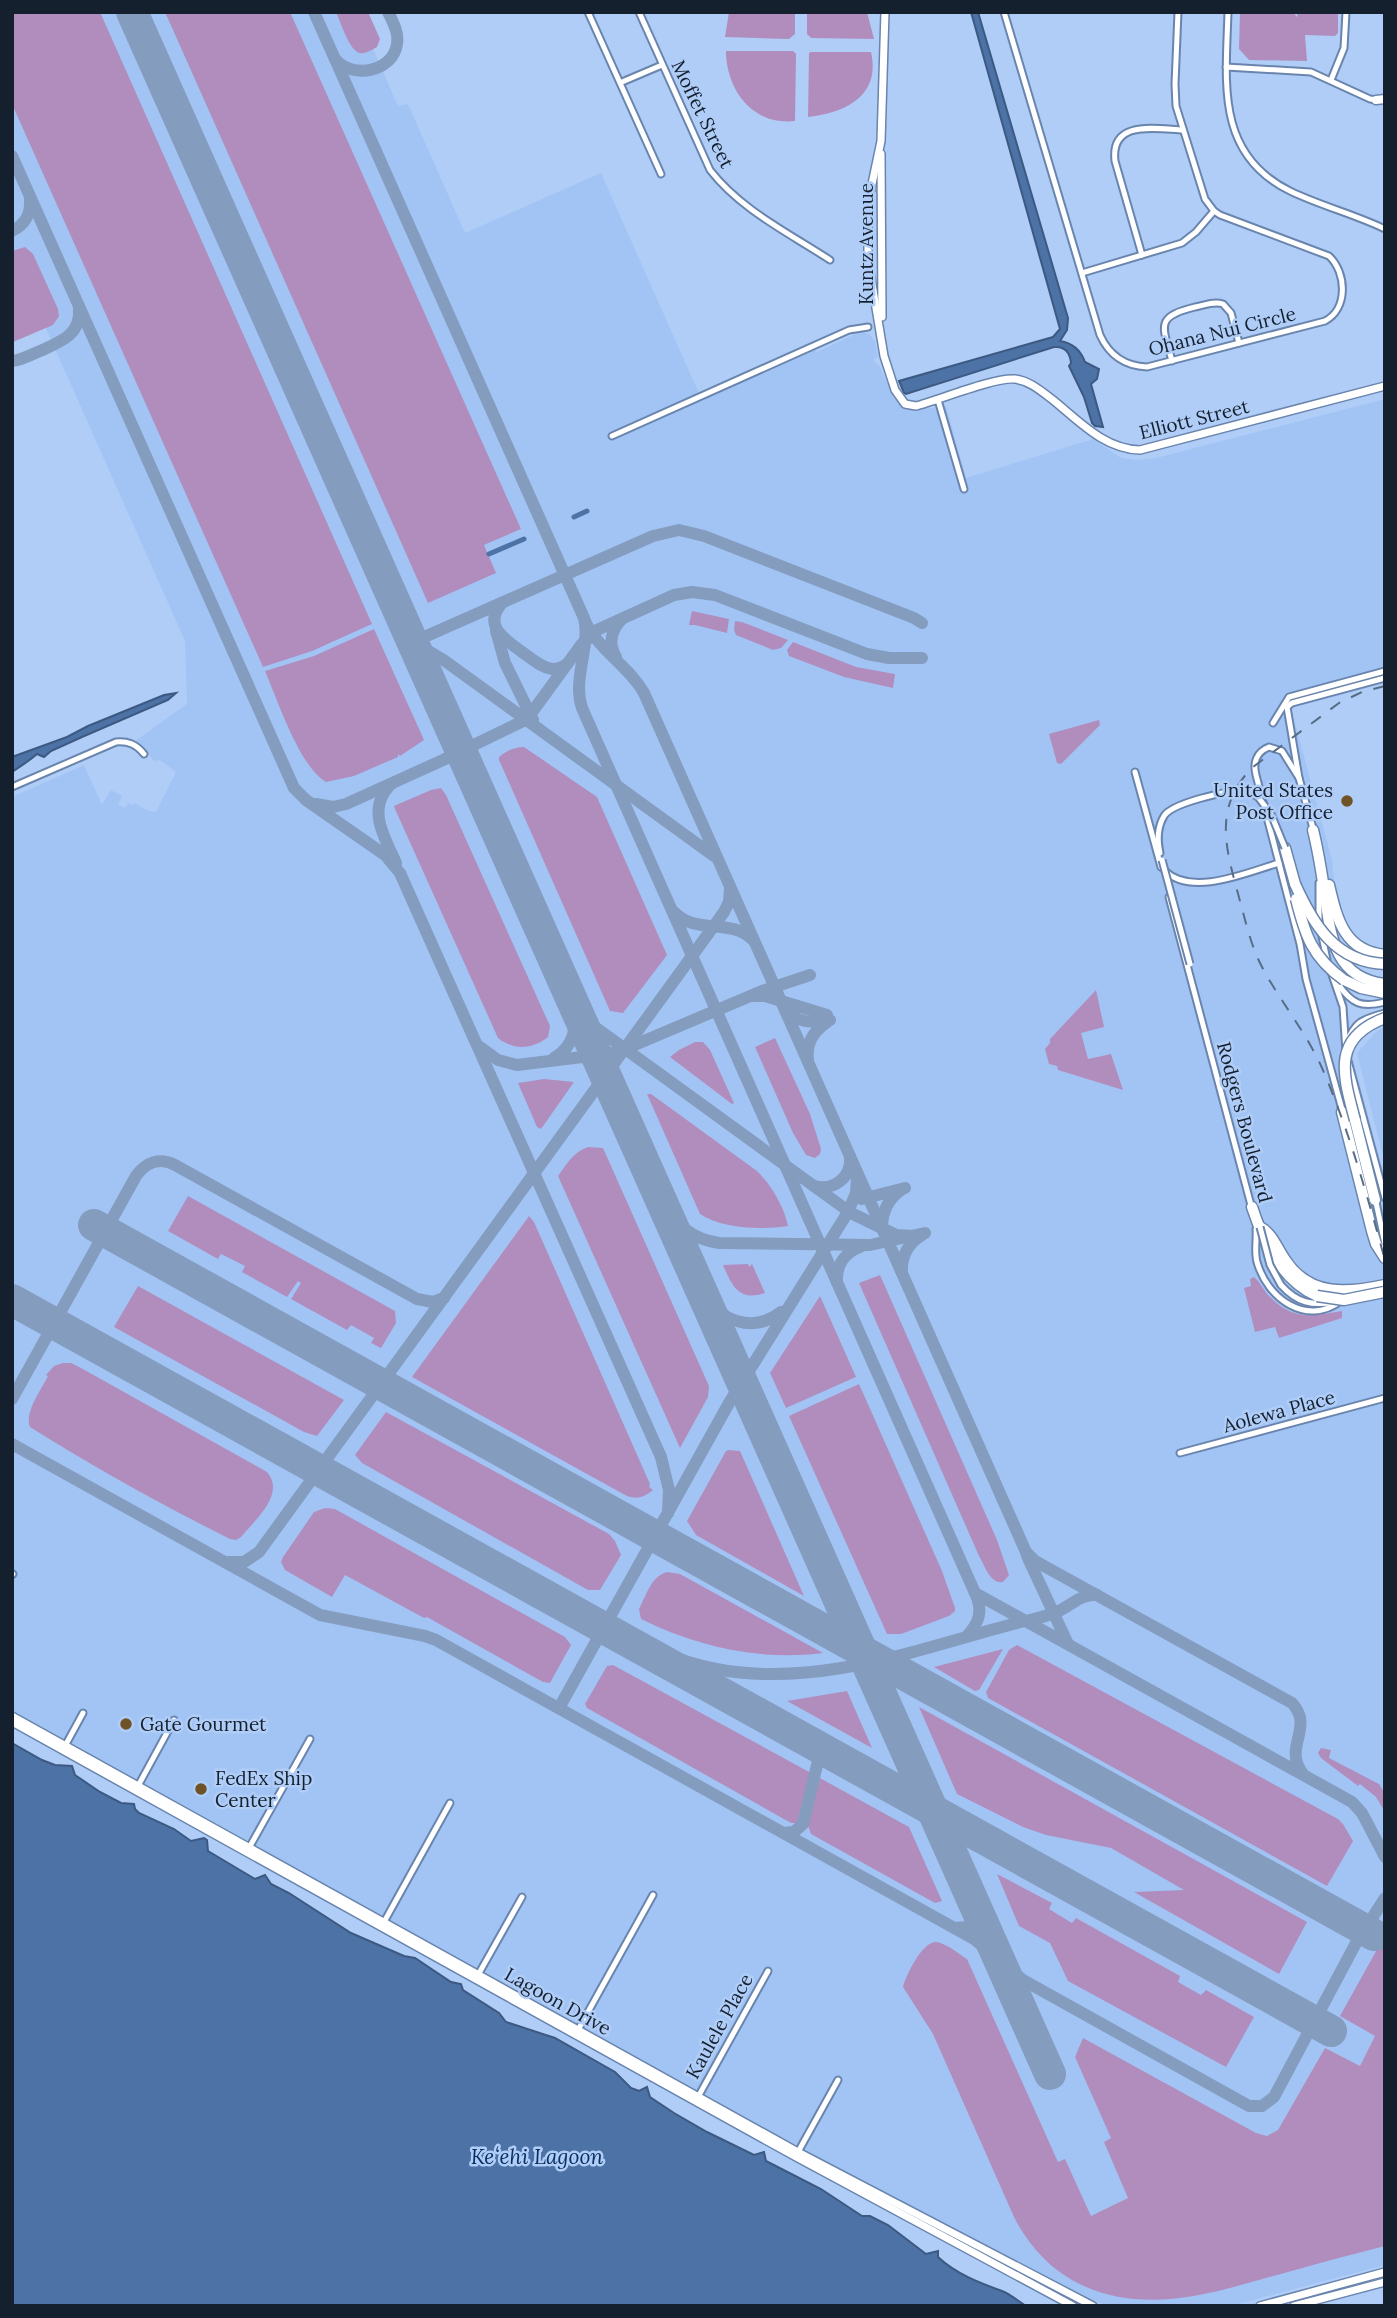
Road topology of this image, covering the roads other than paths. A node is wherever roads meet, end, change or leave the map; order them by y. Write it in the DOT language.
graph roads {
  1 [pos="588,12"];
  2 [pos="639,12"];
  3 [pos="885,12"];
  4 [pos="1003,12"];
  5 [pos="1178,12"];
  6 [pos="1228,12"];
  7 [pos="1346,12"];
  8 [pos="662,65"];
  9 [pos="1226,67"];
  10 [pos="1331,80"];
  11 [pos="622,82"];
  12 [pos="1382,100"];
  13 [pos="1183,130"];
  14 [pos="880,146"];
  15 [pos="661,173"];
  16 [pos="1214,211"];
  17 [pos="1385,227"];
  18 [pos="1142,255"];
  19 [pos="830,260"];
  20 [pos="1082,273"];
  21 [pos="868,327"];
  22 [pos="881,327"];
  23 [pos="1239,343"];
  24 [pos="1172,361"];
  25 [pos="1385,386"];
  26 [pos="938,400"];
  27 [pos="612,436"];
  28 [pos="964,489"];
  29 [pos="1385,671"];
  30 [pos="1385,678"];
  31 [pos="1305,696"];
  32 [pos="1273,723"];
  33 [pos="144,754"];
  34 [pos="1135,772"];
  35 [pos="1299,779"];
  36 [pos="12,787"];
  37 [pos="1313,830"];
  38 [pos="1285,848"];
  39 [pos="1279,863"];
  40 [pos="1161,867"];
  41 [pos="1294,884"];
  42 [pos="1385,955"];
  43 [pos="1385,964"];
  44 [pos="1334,979"];
  45 [pos="1385,984"];
  46 [pos="1385,993"];
  47 [pos="1385,1002"];
  48 [pos="1385,1015"];
  49 [pos="1345,1048"];
  50 [pos="1328,1063"];
  51 [pos="1352,1076"];
  52 [pos="1342,1112"];
  53 [pos="1380,1199"];
  54 [pos="1252,1207"];
  55 [pos="1260,1227"];
  56 [pos="1384,1232"];
  57 [pos="1385,1244"];
  58 [pos="1385,1258"];
  59 [pos="1385,1289"];
  60 [pos="1369,1293"];
  61 [pos="1385,1297"];
  62 [pos="1341,1300"];
  63 [pos="1385,1398"];
  64 [pos="1180,1453"];
  65 [pos="83,1713"];
  66 [pos="12,1716"];
  67 [pos="174,1720"];
  68 [pos="12,1722"];
  69 [pos="310,1739"];
  70 [pos="64,1748"];
  71 [pos="136,1788"];
  72 [pos="450,1803"];
  73 [pos="248,1850"];
  74 [pos="653,1895"];
  75 [pos="522,1897"];
  76 [pos="383,1925"];
  77 [pos="768,1971"];
  78 [pos="477,1977"];
  79 [pos="576,2032"];
  80 [pos="838,2080"];
  81 [pos="697,2099"];
  82 [pos="797,2155"];
  83 [pos="1385,2272"];
  84 [pos="1385,2282"];
  85 [pos="1073,2306"];
  86 [pos="1093,2306"];
  87 [pos="1260,2306"];
  88 [pos="1294,2306"];
  1 -- 11 [label="street"];
  2 -- 8 [label="street, Moffet Street"];
  3 -- 14 [label="street, Kuntz Avenue"];
  4 -- 20 [label="street, Ohana Nui Circle"];
  5 -- 13 [label="street"];
  6 -- 9 [label="street"];
  7 -- 10 [label="street"];
  8 -- 11 [label="street"];
  8 -- 19 [label="street, Moffet Street"];
  9 -- 10 [label="street"];
  9 -- 17 [label="street"];
  10 -- 12 [label="street"];
  11 -- 15 [label="street"];
  13 -- 16 [label="street"];
  13 -- 18 [label="street"];
  14 -- 22 [label="street, Kuntz Avenue"];
  14 -- 22 [label="street, Kuntz Avenue"];
  16 -- 18 [label="street"];
  16 -- 23 [label="street, Ohana Nui Circle"];
  18 -- 20 [label="street"];
  20 -- 24 [label="street, Ohana Nui Circle"];
  21 -- 27 [label="street"];
  22 -- 26 [label="street, Elliott Street"];
  23 -- 24 [label="street, Ohana Nui Circle"];
  23 -- 24 [label="street"];
  25 -- 26 [label="street, Elliott Street"];
  26 -- 28 [label="street"];
  29 -- 31 [label="street"];
  30 -- 31 [label="street"];
  31 -- 32 [label="street"];
  31 -- 35 [label="street"];
  33 -- 36 [label="street"];
  34 -- 40 [label="street, Rodgers Boulevard"];
  35 -- 37 [label="street"];
  35 -- 39 [label="street"];
  37 -- 42 [label="highway"];
  37 -- 44 [label="street"];
  37 -- 45 [label="highway"];
  38 -- 41 [label="highway"];
  38 -- 55 [label="street, bridge"];
  39 -- 40 [label="street"];
  39 -- 50 [label="street"];
  40 -- 54 [label="street, Rodgers Boulevard"];
  41 -- 43 [label="highway, bridge"];
  41 -- 46 [label="highway, bridge"];
  44 -- 47 [label="street"];
  44 -- 49 [label="street"];
  48 -- 49 [label="street"];
  48 -- 53 [label="highway, bridge"];
  49 -- 51 [label="street"];
  50 -- 51 [label="street"];
  50 -- 52 [label="street"];
  51 -- 53 [label="street"];
  52 -- 53 [label="street"];
  52 -- 58 [label="highway"];
  53 -- 56 [label="street"];
  54 -- 59 [label="highway, bridge"];
  54 -- 62 [label="street, Rodgers Boulevard"];
  55 -- 59 [label="highway"];
  55 -- 62 [label="street, bridge"];
  56 -- 57 [label="street"];
  59 -- 60 [label="street, Rodgers Boulevard"];
  60 -- 61 [label="street"];
  60 -- 62 [label="street, Rodgers Boulevard"];
  63 -- 64 [label="street, Aolewa Place"];
  65 -- 70 [label="street"];
  66 -- 70 [label="street, Lagoon Drive"];
  67 -- 71 [label="street"];
  68 -- 70 [label="street, Lagoon Drive"];
  69 -- 73 [label="street"];
  70 -- 71 [label="street, Lagoon Drive"];
  71 -- 73 [label="street, Lagoon Drive"];
  72 -- 76 [label="street"];
  73 -- 76 [label="street, Lagoon Drive"];
  74 -- 79 [label="street"];
  75 -- 78 [label="street"];
  76 -- 78 [label="street, Lagoon Drive"];
  77 -- 81 [label="street, Kaulele Place"];
  78 -- 79 [label="street, Lagoon Drive"];
  79 -- 81 [label="street, Lagoon Drive"];
  80 -- 82 [label="street"];
  81 -- 82 [label="street, Lagoon Drive"];
  82 -- 85 [label="street, Lagoon Drive"];
  82 -- 86 [label="street, Lagoon Drive"];
  83 -- 87 [label="street"];
  84 -- 88 [label="street"];
}
